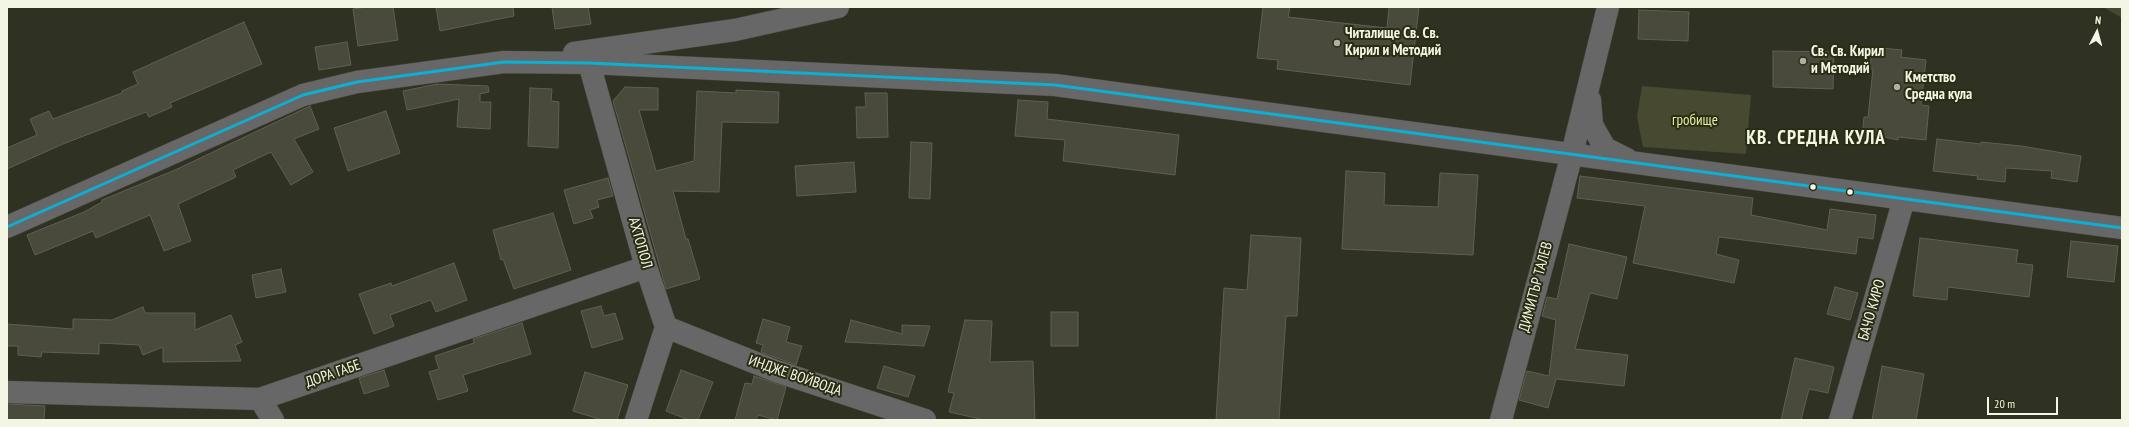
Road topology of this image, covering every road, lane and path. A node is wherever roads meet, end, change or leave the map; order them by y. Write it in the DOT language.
graph roads {
  1 [pos="838,7"];
  2 [pos="1608,7"];
  3 [pos="504,62"];
  4 [pos="589,63"];
  5 [pos="1588,87"];
  6 [pos="1572,154"];
  7 [pos="1636,163"];
  8 [pos="1904,199"];
  9 [pos="7,226"];
  10 [pos="2122,228"];
  11 [pos="646,267"];
  12 [pos="666,327"];
  13 [pos="7,392"];
  14 [pos="260,399"];
  15 [pos="273,420"];
  16 [pos="636,420"];
  17 [pos="925,420"];
  18 [pos="1501,420"];
  19 [pos="1840,420"];
  1 -- 3 [label="street"];
  2 -- 5 [label="street, ДИМИТЪР ТАЛЕВ"];
  3 -- 4 [label="street"];
  3 -- 9 [label="street"];
  4 -- 6 [label="street"];
  4 -- 11 [label="street, АХТОПОЛ"];
  5 -- 6 [label="street, ДИМИТЪР ТАЛЕВ"];
  5 -- 7 [label="street"];
  6 -- 7 [label="street"];
  6 -- 18 [label="street, ДИМИТЪР ТАЛЕВ"];
  7 -- 8 [label="street"];
  8 -- 10 [label="street"];
  8 -- 19 [label="street, БАЧО КИРО"];
  11 -- 12 [label="street, АХТОПОЛ"];
  11 -- 14 [label="street, ДОРА ГАБЕ"];
  12 -- 16 [label="street"];
  12 -- 17 [label="street, ИНДЖЕ ВОЙВОДА"];
  13 -- 14 [label="street, ДОРА ГАБЕ"];
  14 -- 15 [label="street"];
}
